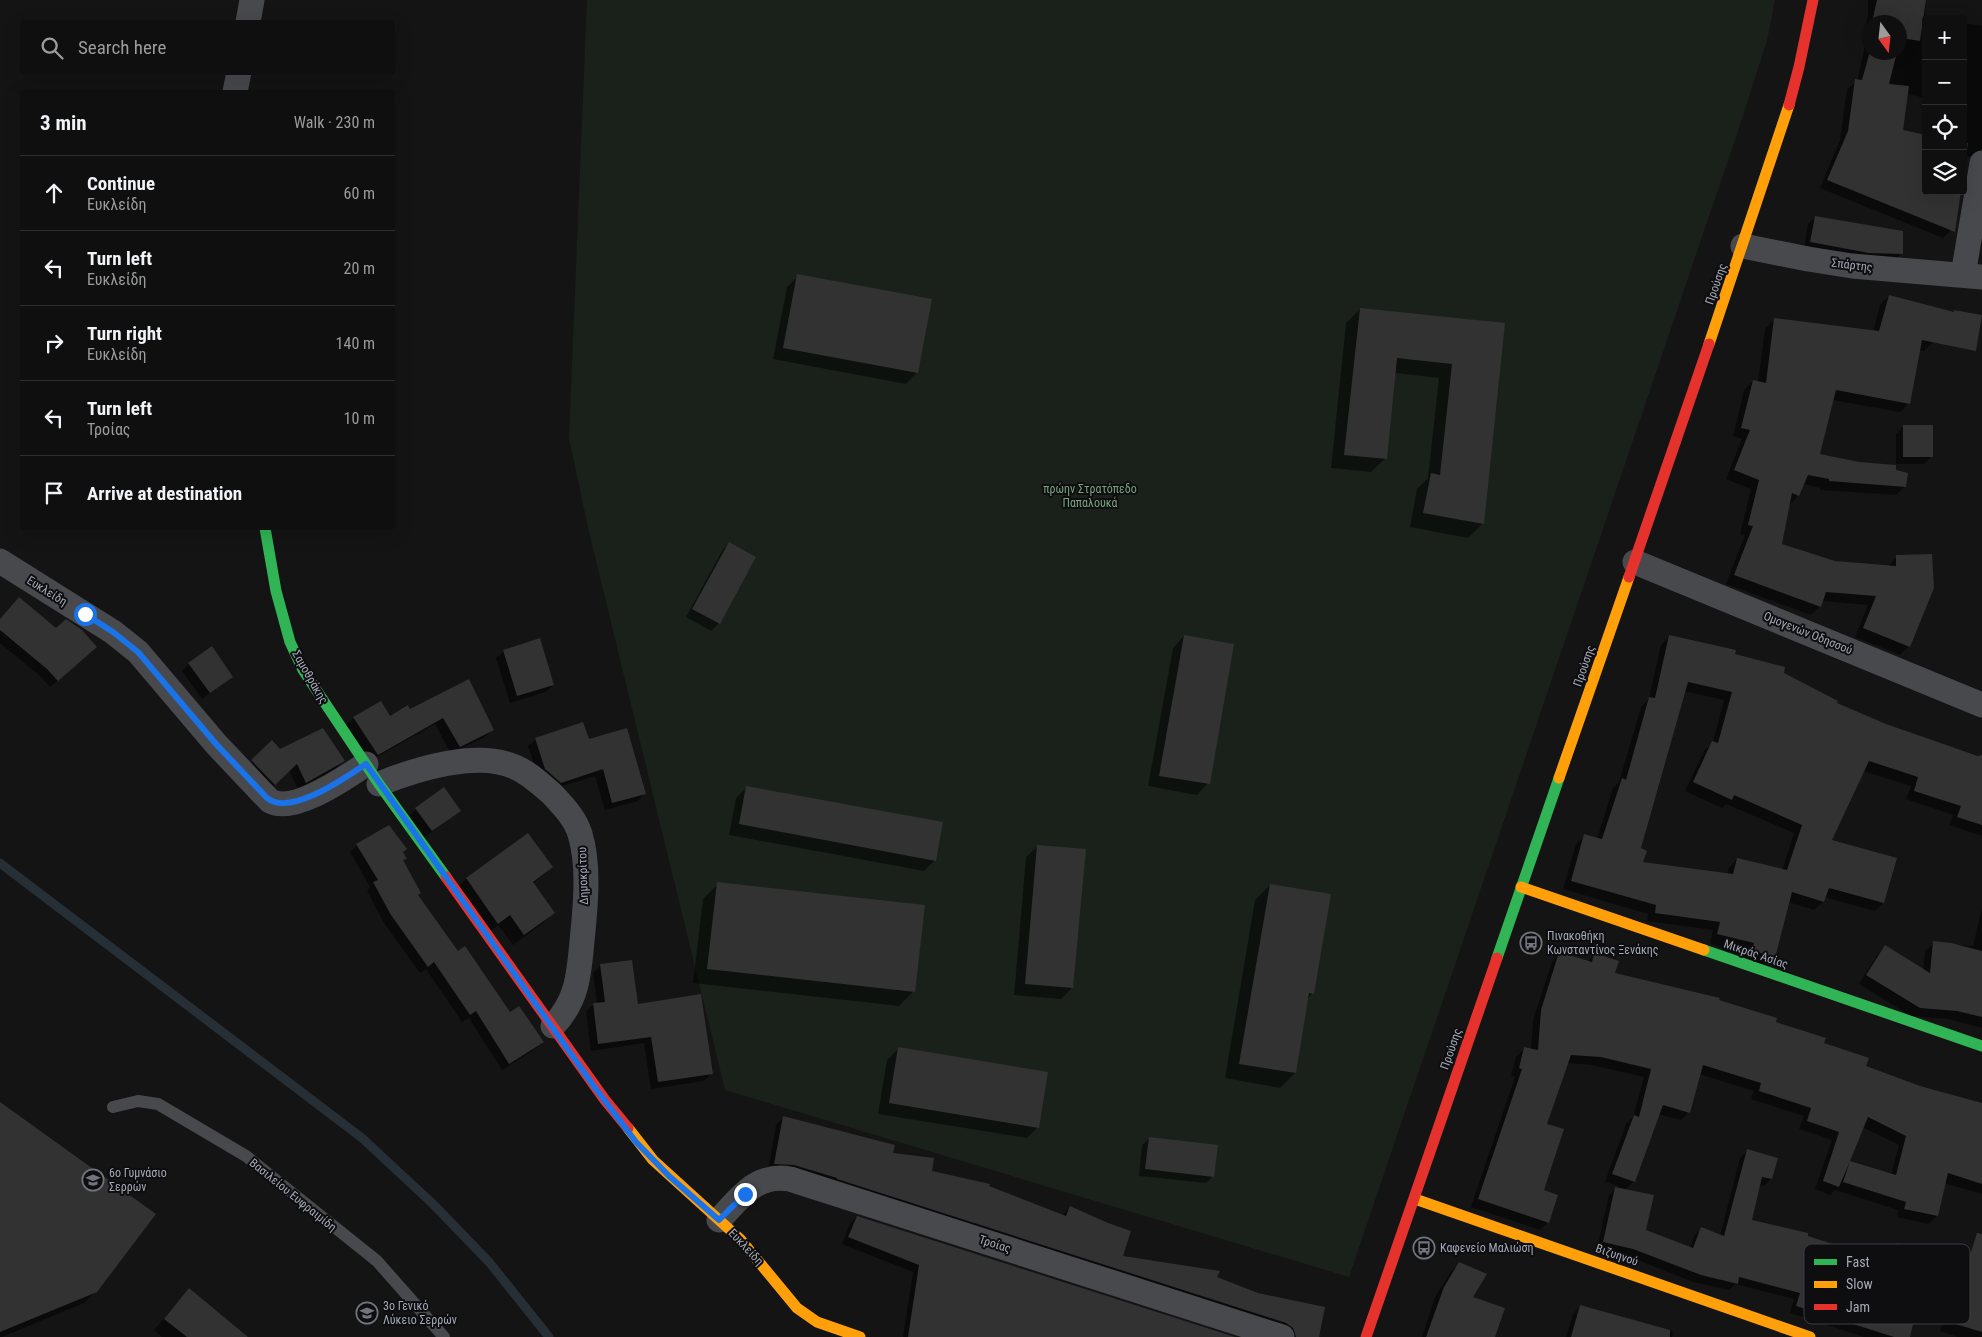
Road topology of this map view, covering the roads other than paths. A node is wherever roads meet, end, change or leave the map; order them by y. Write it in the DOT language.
graph roads {
  1 [pos="252,0"];
  2 [pos="1812,0"];
  3 [pos="248,20"];
  4 [pos="238,75"];
  5 [pos="235,90"];
  6 [pos="1982,163"];
  7 [pos="1743,246"];
  8 [pos="1972,276"];
  9 [pos="265,530"];
  10 [pos="0,561"];
  11 [pos="1635,562"];
  12 [pos="1982,705"];
  13 [pos="366,764"];
  14 [pos="380,784"];
  15 [pos="1521,887"];
  16 [pos="553,1026"];
  17 [pos="1982,1046"];
  18 [pos="113,1107"];
  19 [pos="1414,1199"];
  20 [pos="719,1220"];
  21 [pos="856,1336"];
  22 [pos="444,1337"];
  23 [pos="1282,1337"];
  24 [pos="1366,1337"];
  25 [pos="1810,1337"];
  1 -- 3 [label="street"];
  2 -- 7 [label="street, Προύσης"];
  4 -- 5 [label="street"];
  6 -- 8 [label="street, Σπάρτης"];
  7 -- 8 [label="street, Σπάρτης"];
  7 -- 11 [label="street, Προύσης"];
  9 -- 13 [label="street, Σαμοθράκης"];
  10 -- 13 [label="street, Ευκλείδη"];
  11 -- 12 [label="street, Ομογενών Οδησσού"];
  11 -- 15 [label="street, Προύσης"];
  13 -- 14 [label="street, Σαμοθράκης"];
  14 -- 16 [label="street, Ευκλείδη"];
  14 -- 16 [label="street, Δημοκρίτου"];
  15 -- 17 [label="street, Μικράς Ασίας"];
  15 -- 19 [label="street, Προύσης"];
  16 -- 20 [label="street, Ευκλείδη"];
  18 -- 22 [label="lane, Βασιλείου Ευφραιμίδη"];
  19 -- 24 [label="street, Προύσης"];
  19 -- 25 [label="street, Βιζυηνού"];
  20 -- 21 [label="street, Ευκλείδη"];
  20 -- 23 [label="street, Τροίας"];
}
